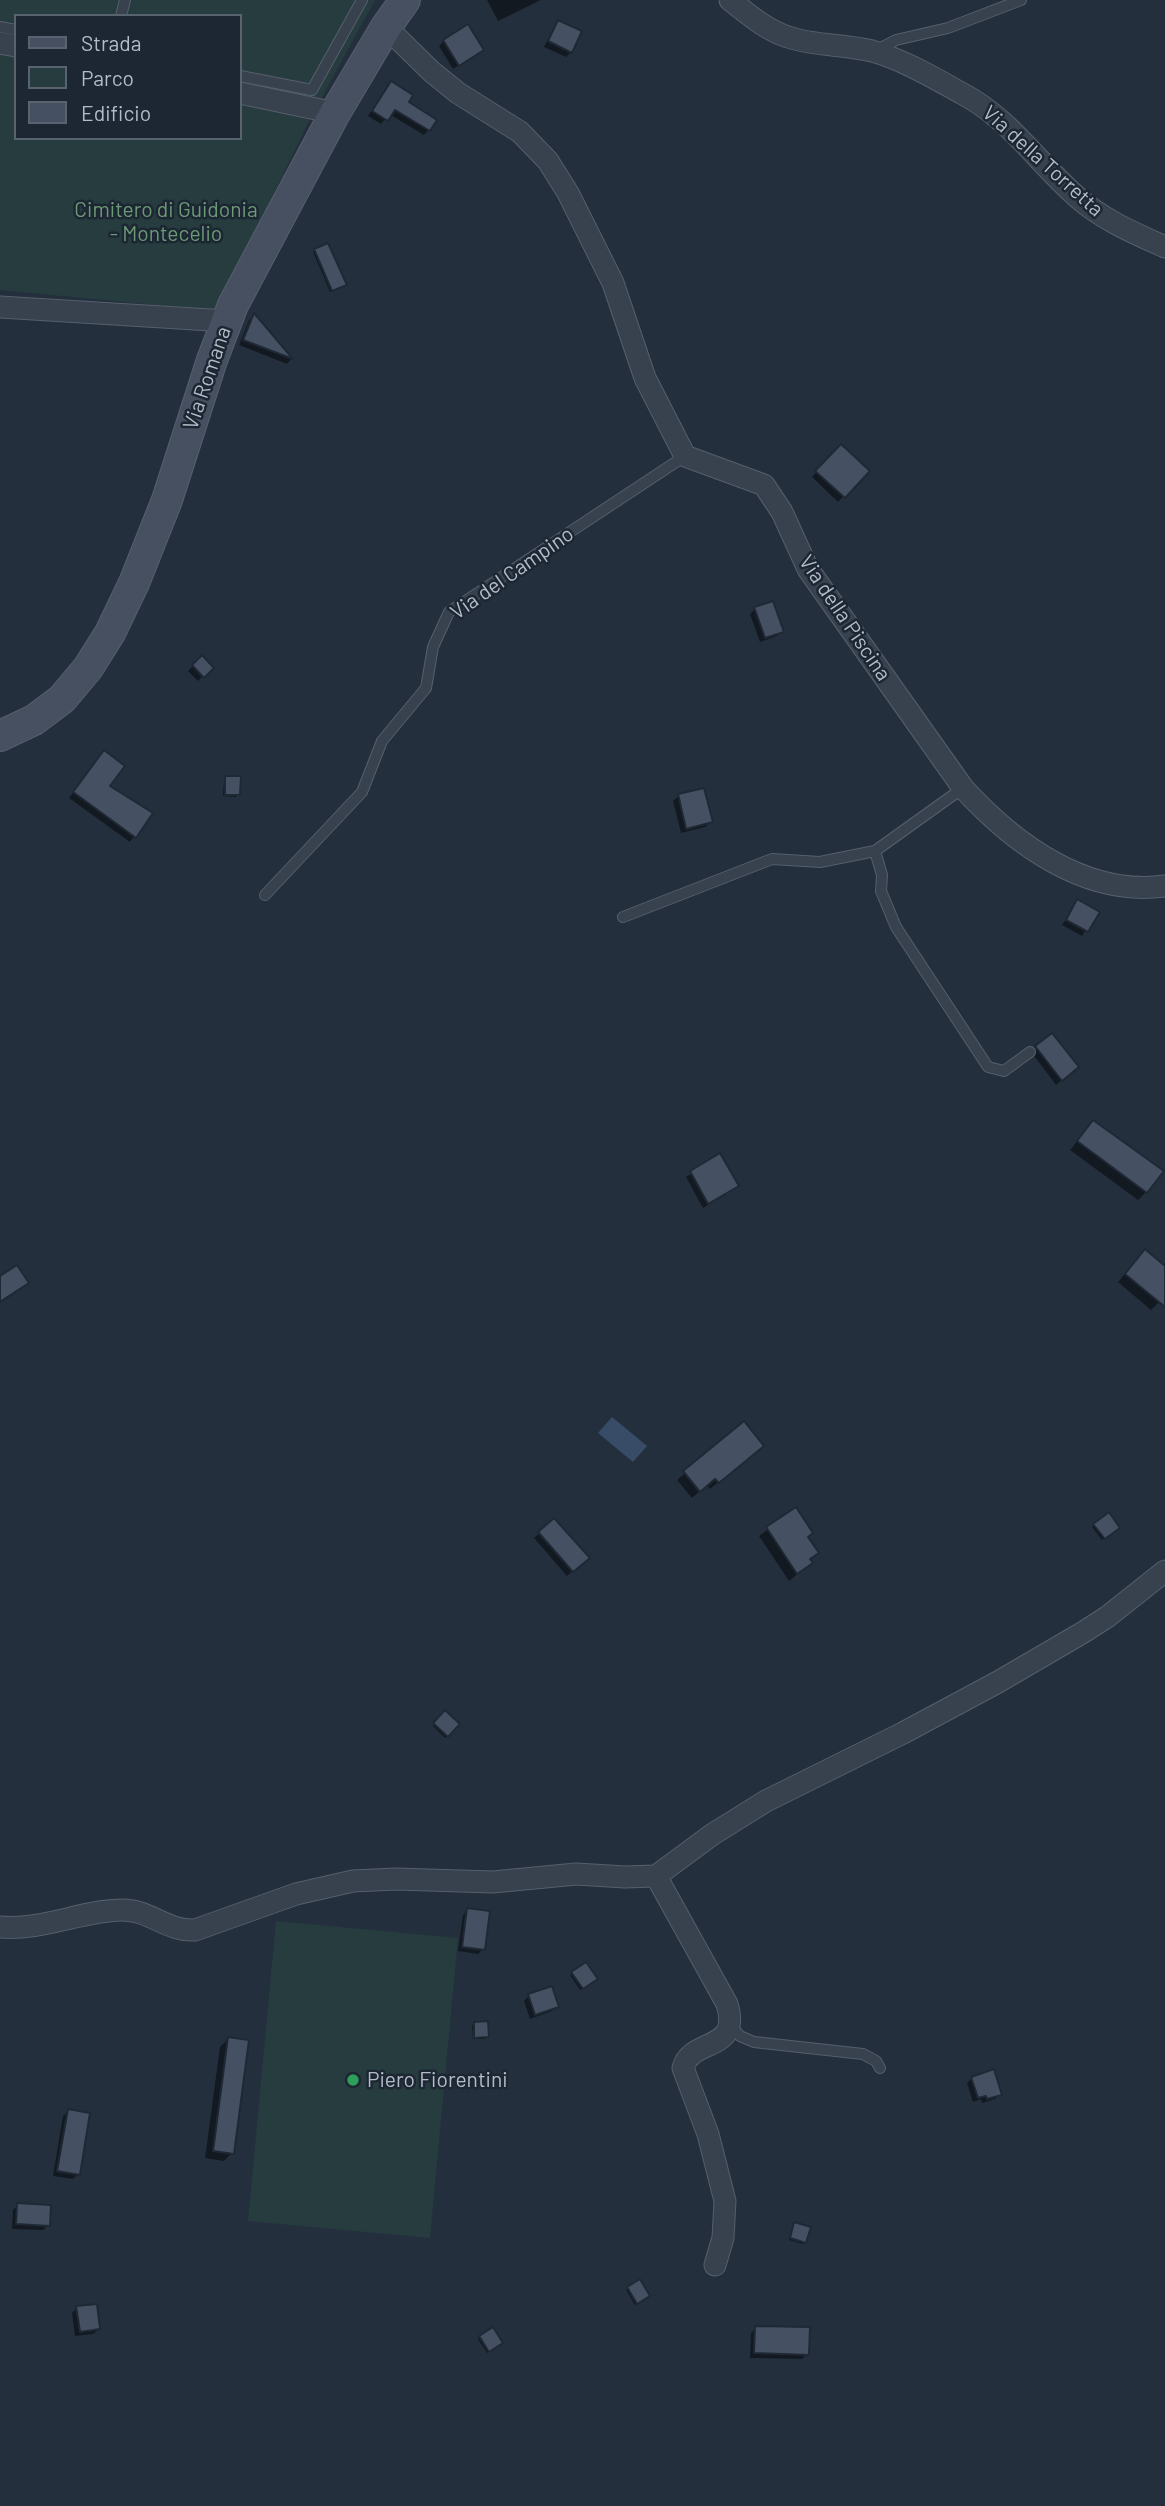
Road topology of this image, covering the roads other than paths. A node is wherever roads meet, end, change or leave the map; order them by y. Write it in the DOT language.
graph roads {
  1 [pos="362,0"];
  2 [pos="405,0"];
  3 [pos="730,0"];
  4 [pos="1021,0"];
  5 [pos="386,27"];
  6 [pos="875,52"];
  7 [pos="242,76"];
  8 [pos="242,93"];
  9 [pos="335,113"];
  10 [pos="1165,247"];
  11 [pos="0,307"];
  12 [pos="226,321"];
  13 [pos="685,456"];
  14 [pos="0,736"];
  15 [pos="963,788"];
  16 [pos="875,851"];
  17 [pos="1165,886"];
  18 [pos="265,895"];
  19 [pos="623,917"];
  20 [pos="1030,1052"];
  21 [pos="1165,1571"];
  22 [pos="656,1876"];
  23 [pos="0,1927"];
  24 [pos="731,2026"];
  25 [pos="880,2068"];
  26 [pos="715,2265"];
  1 -- 7 [label="lane"];
  2 -- 5 [label="street, Via Romana"];
  3 -- 6 [label="street, Via della Torretta"];
  4 -- 6 [label="lane"];
  5 -- 9 [label="street, Via Romana"];
  5 -- 13 [label="street"];
  6 -- 10 [label="street, Via della Torretta"];
  8 -- 9 [label="street"];
  9 -- 12 [label="street, Via Romana"];
  11 -- 12 [label="street"];
  12 -- 14 [label="street, Via Romana"];
  13 -- 15 [label="street, Via della Piscina"];
  13 -- 18 [label="lane, Via del Campino"];
  15 -- 16 [label="lane"];
  15 -- 17 [label="street, Via della Piscina"];
  16 -- 19 [label="lane"];
  16 -- 20 [label="lane"];
  21 -- 22 [label="street"];
  22 -- 23 [label="street"];
  22 -- 24 [label="street"];
  24 -- 25 [label="lane"];
  24 -- 26 [label="street"];
}
